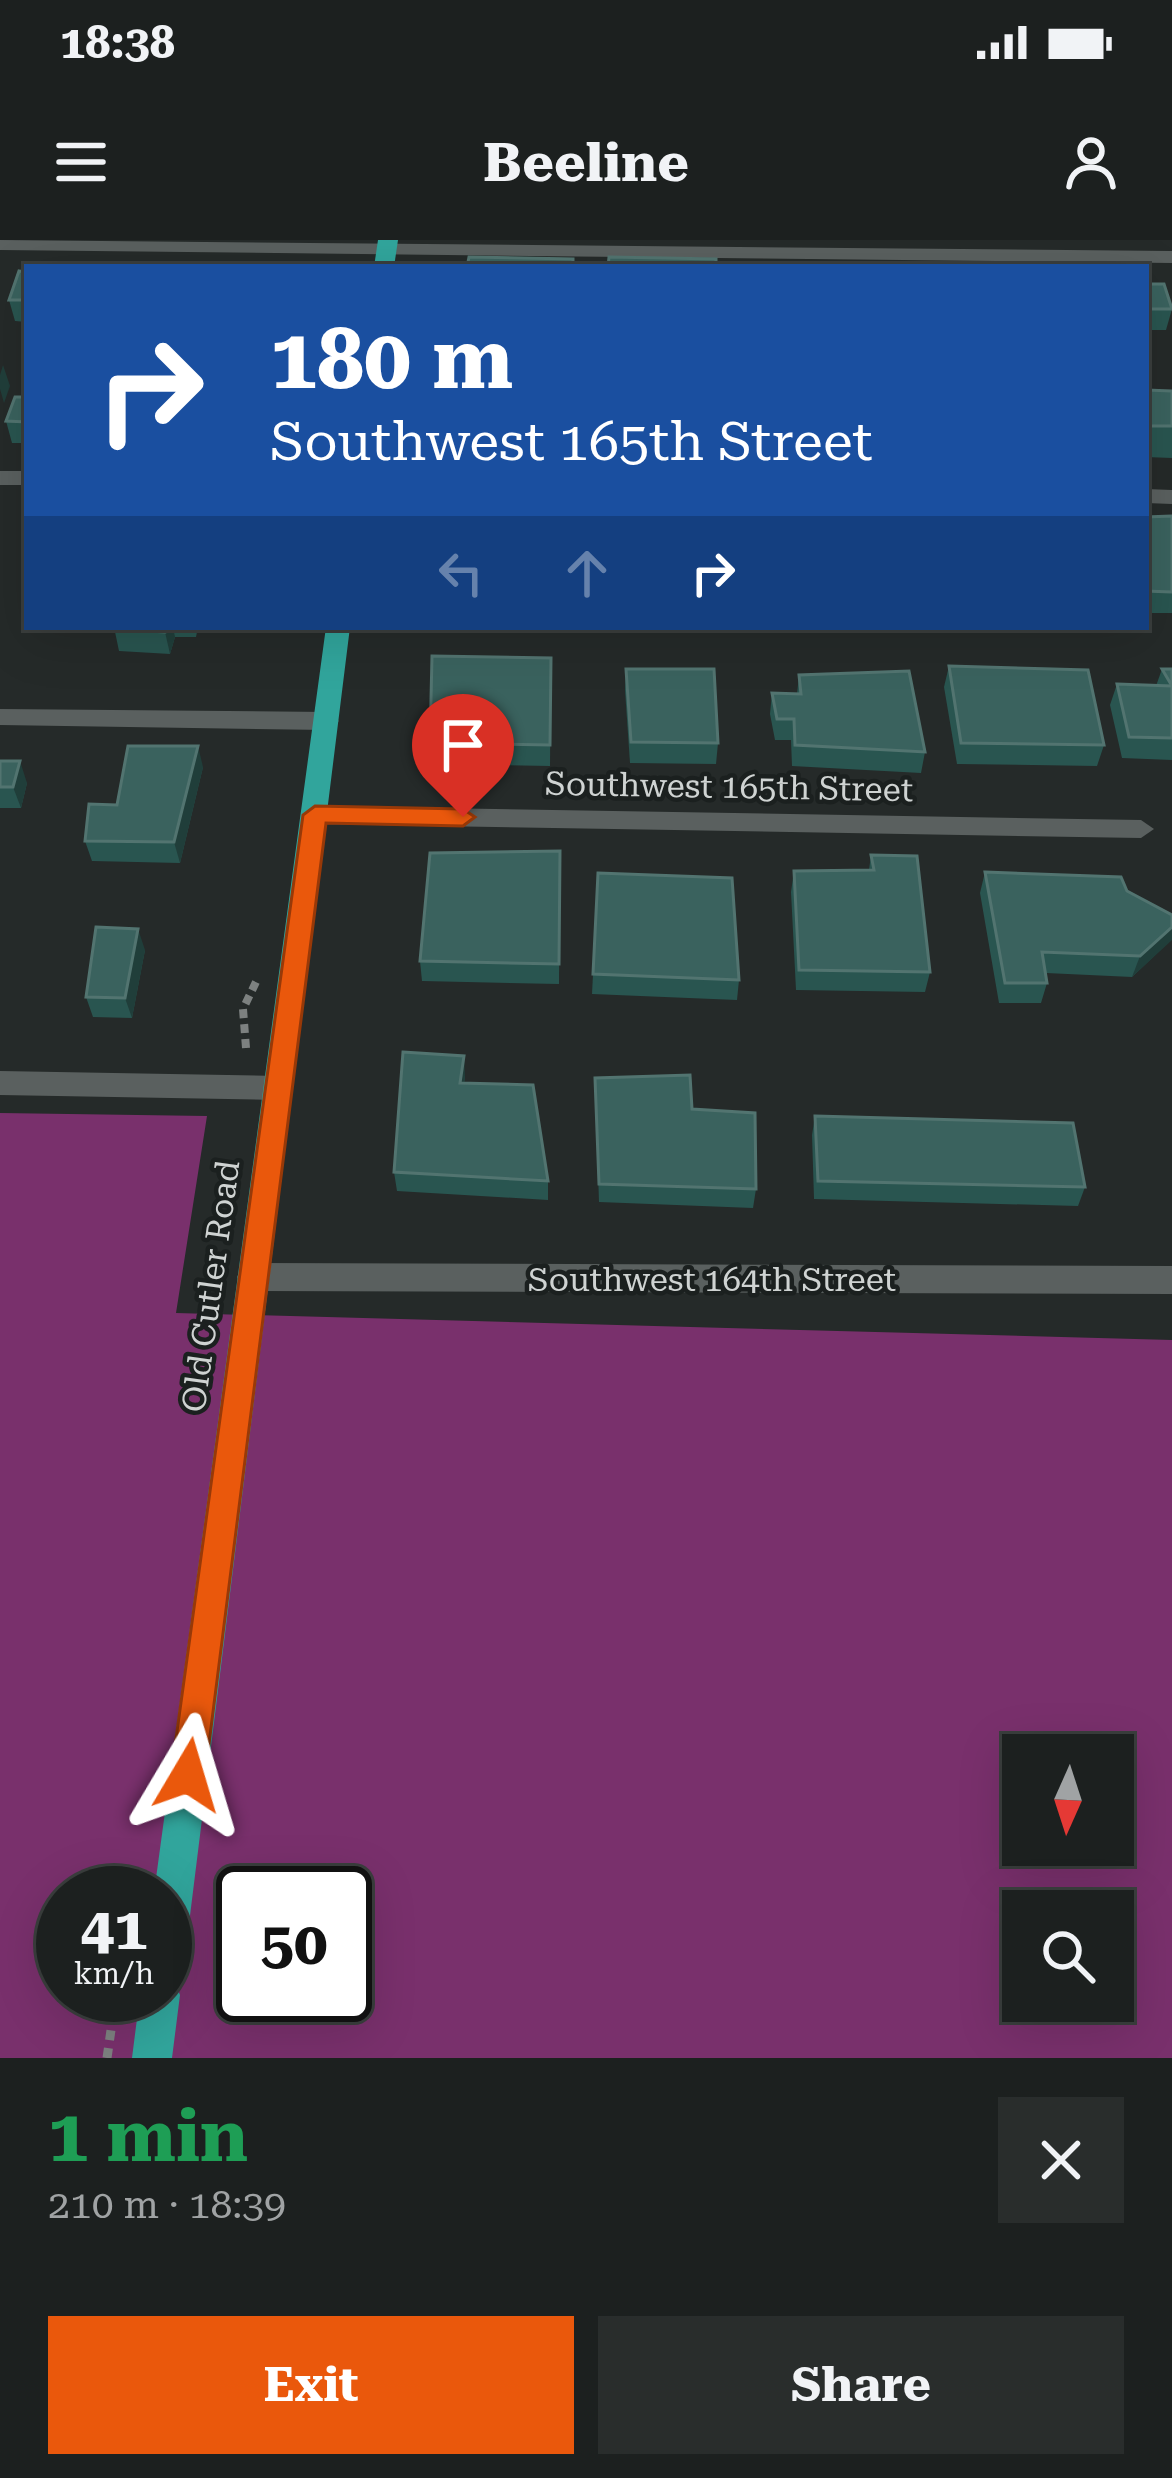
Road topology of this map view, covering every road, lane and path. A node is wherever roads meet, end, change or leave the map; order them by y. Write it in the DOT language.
graph roads {
  1 [pos="0,244"];
  2 [pos="300,244"];
  3 [pos="386,252"];
  4 [pos="1172,257"];
  5 [pos="338,630"];
  6 [pos="0,717"];
  7 [pos="327,722"];
  8 [pos="315,815"];
  9 [pos="1141,829"];
  10 [pos="0,1083"];
  11 [pos="278,1088"];
  12 [pos="253,1276"];
  13 [pos="1172,1280"];
  14 [pos="177,1866"];
  15 [pos="112,2022"];
  16 [pos="157,2022"];
  17 [pos="107,2058"];
  18 [pos="152,2058"];
  1 -- 2 [label="street"];
  2 -- 3 [label="street"];
  3 -- 4 [label="street"];
  5 -- 7 [label="main road, Old Cutler Road"];
  6 -- 7 [label="street"];
  7 -- 8 [label="main road, Old Cutler Road"];
  8 -- 9 [label="street, Southwest 165th Street"];
  8 -- 11 [label="main road, Old Cutler Road"];
  10 -- 11 [label="street"];
  11 -- 12 [label="main road, Old Cutler Road"];
  12 -- 13 [label="street, Southwest 164th Street"];
  12 -- 14 [label="main road, Old Cutler Road"];
  15 -- 17 [label="path"];
  16 -- 18 [label="main road"];
}
